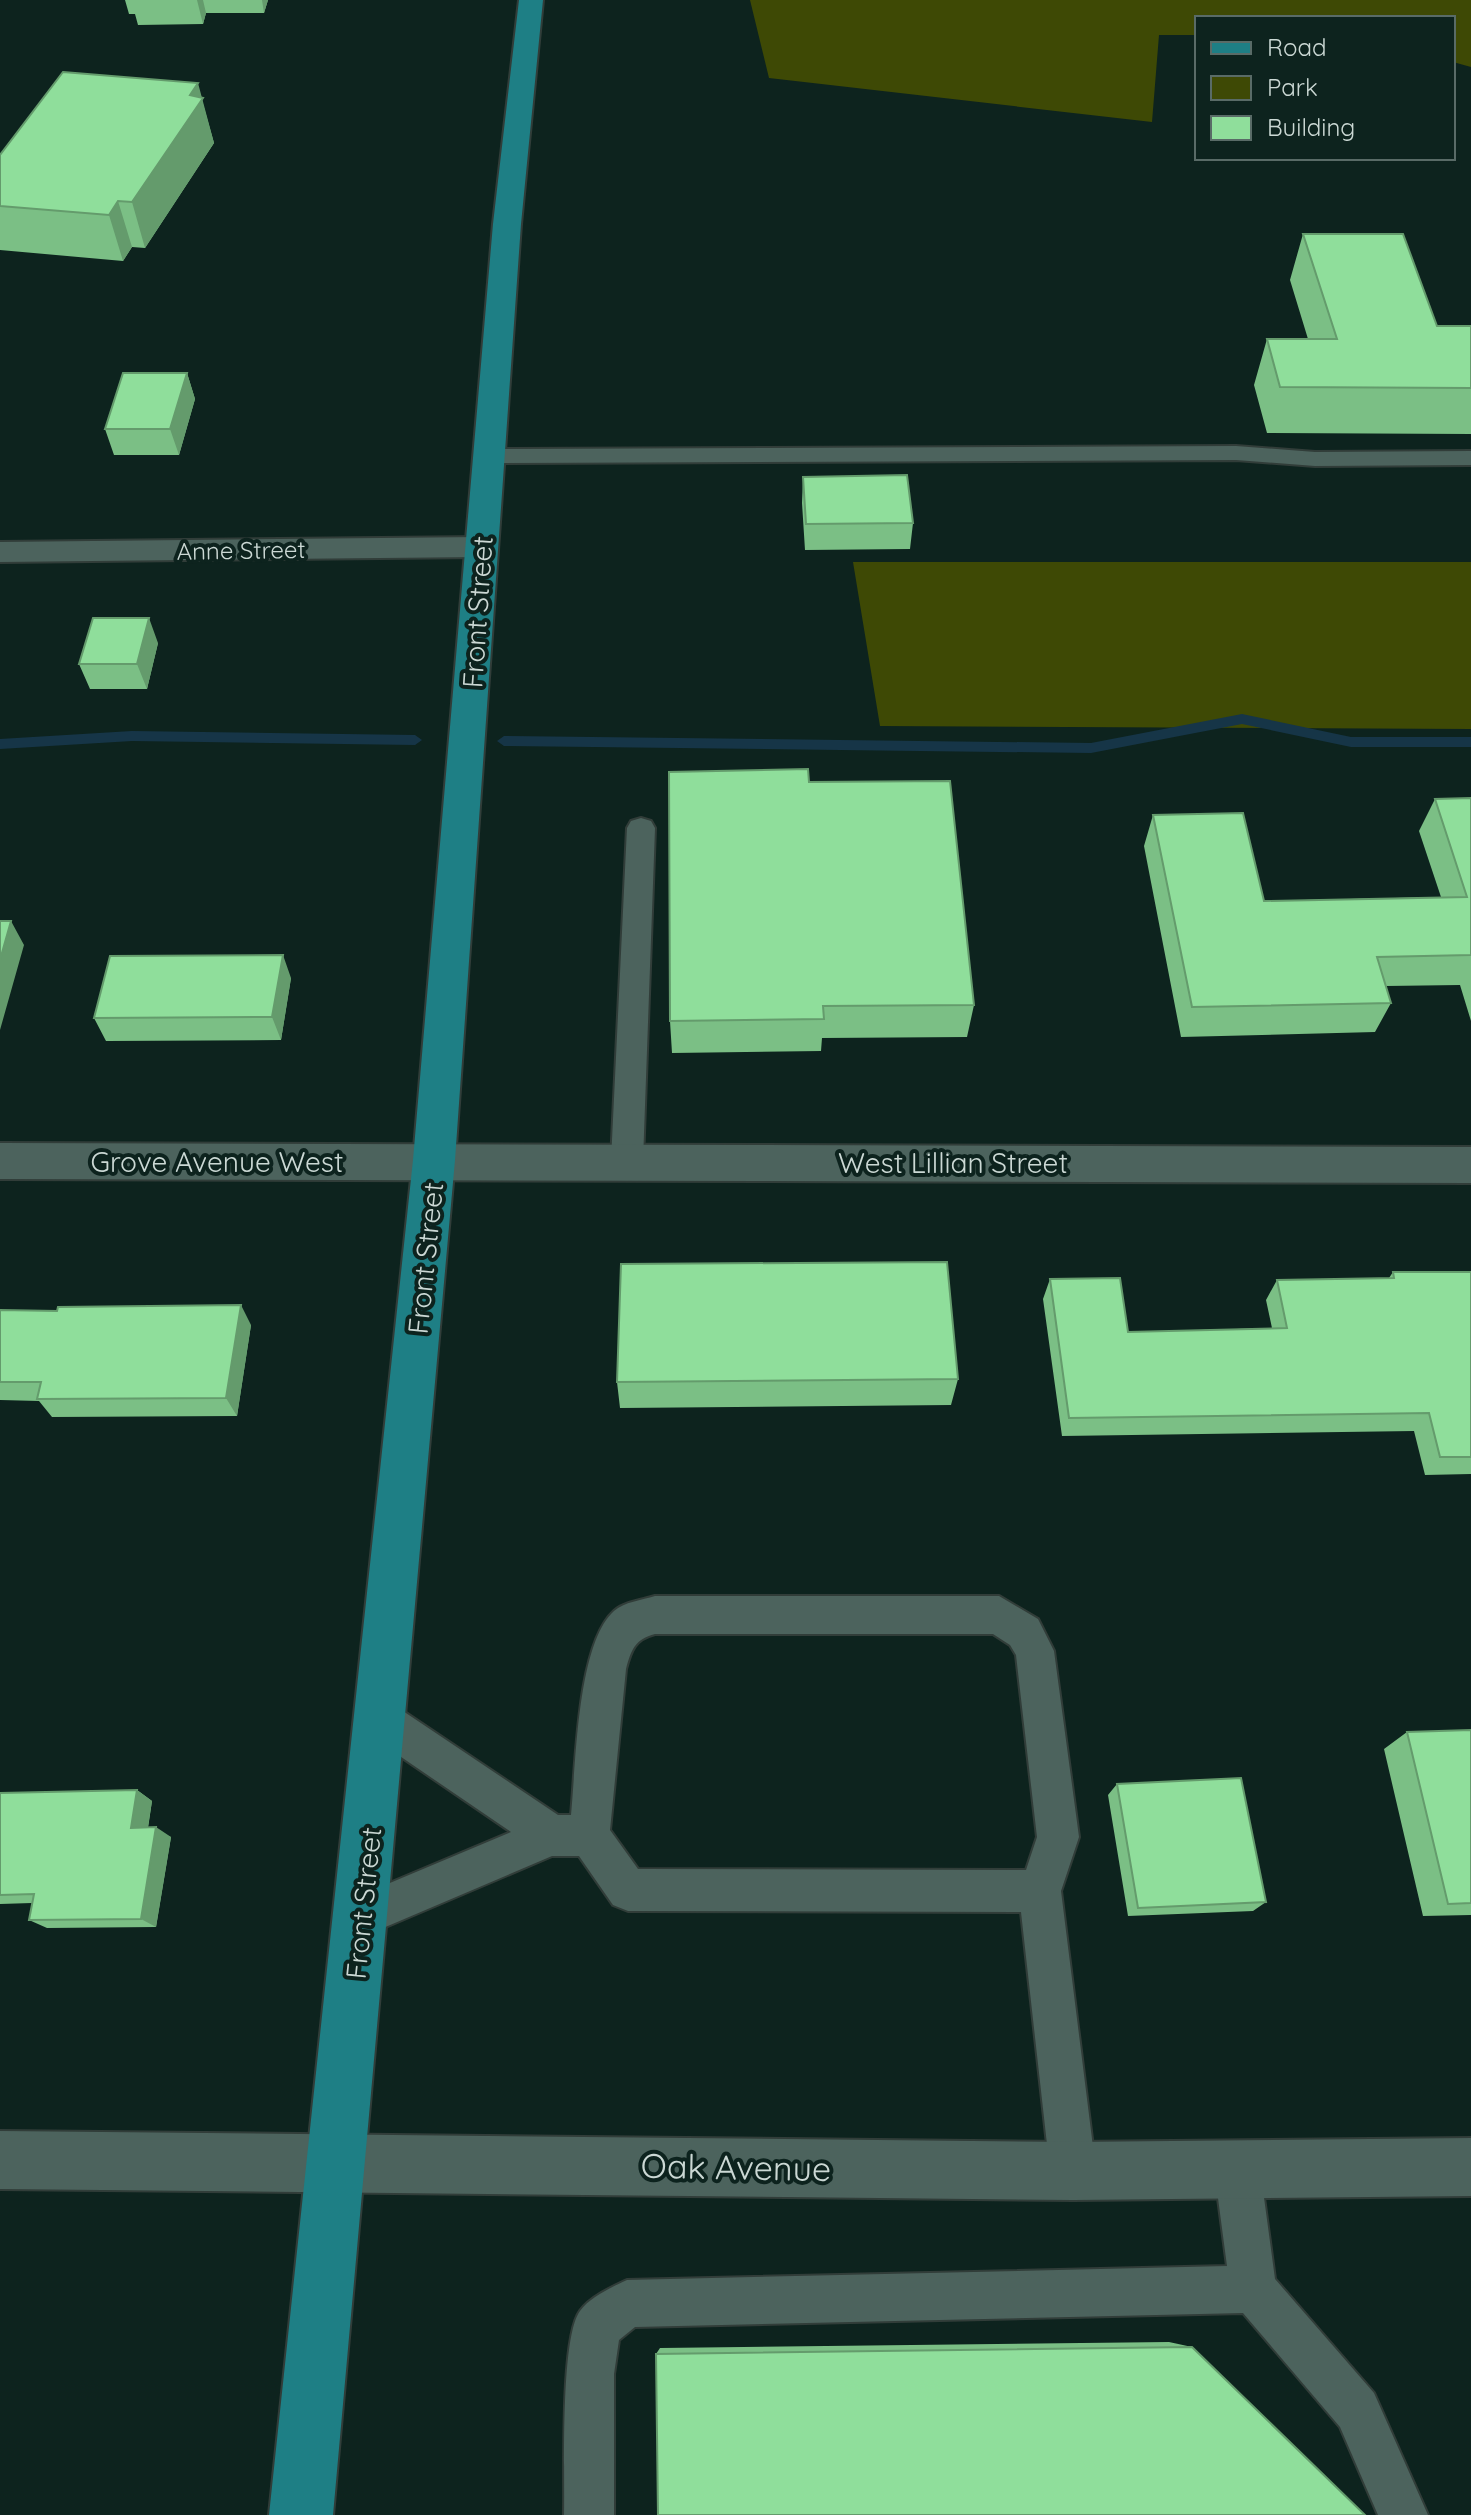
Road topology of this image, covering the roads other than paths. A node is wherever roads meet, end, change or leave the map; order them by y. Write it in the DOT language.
graph roads {
  1 [pos="531,0"];
  2 [pos="489,456"];
  3 [pos="1471,458"];
  4 [pos="482,547"];
  5 [pos="0,552"];
  6 [pos="641,828"];
  7 [pos="434,1160"];
  8 [pos="0,1161"];
  9 [pos="627,1161"];
  10 [pos="1471,1165"];
  11 [pos="380,1719"];
  12 [pos="570,1836"];
  13 [pos="1040,1891"];
  14 [pos="362,1916"];
  15 [pos="0,2160"];
  16 [pos="336,2163"];
  17 [pos="1471,2167"];
  18 [pos="1237,2168"];
  19 [pos="1073,2171"];
  20 [pos="1253,2289"];
  21 [pos="301,2515"];
  22 [pos="589,2515"];
  23 [pos="1403,2515"];
  1 -- 2 [label="main road, Front Street"];
  2 -- 3 [label="lane"];
  2 -- 4 [label="main road, Front Street"];
  4 -- 5 [label="street, Anne Street"];
  4 -- 7 [label="main road, Front Street"];
  6 -- 9 [label="lane"];
  7 -- 8 [label="street, Grove Avenue West"];
  7 -- 9 [label="street, West Lillian Street"];
  7 -- 11 [label="main road, Front Street"];
  9 -- 10 [label="street, West Lillian Street"];
  11 -- 12 [label="lane"];
  11 -- 14 [label="main road, Front Street"];
  12 -- 13 [label="lane"];
  12 -- 13 [label="lane"];
  12 -- 14 [label="lane"];
  13 -- 19 [label="lane"];
  14 -- 16 [label="main road, Front Street"];
  15 -- 16 [label="street, Oak Avenue"];
  16 -- 19 [label="street, Oak Avenue"];
  16 -- 21 [label="main road, Front Street"];
  17 -- 18 [label="street, Oak Avenue"];
  18 -- 19 [label="street, Oak Avenue"];
  18 -- 20 [label="lane"];
  20 -- 22 [label="lane"];
  20 -- 23 [label="lane"];
}
